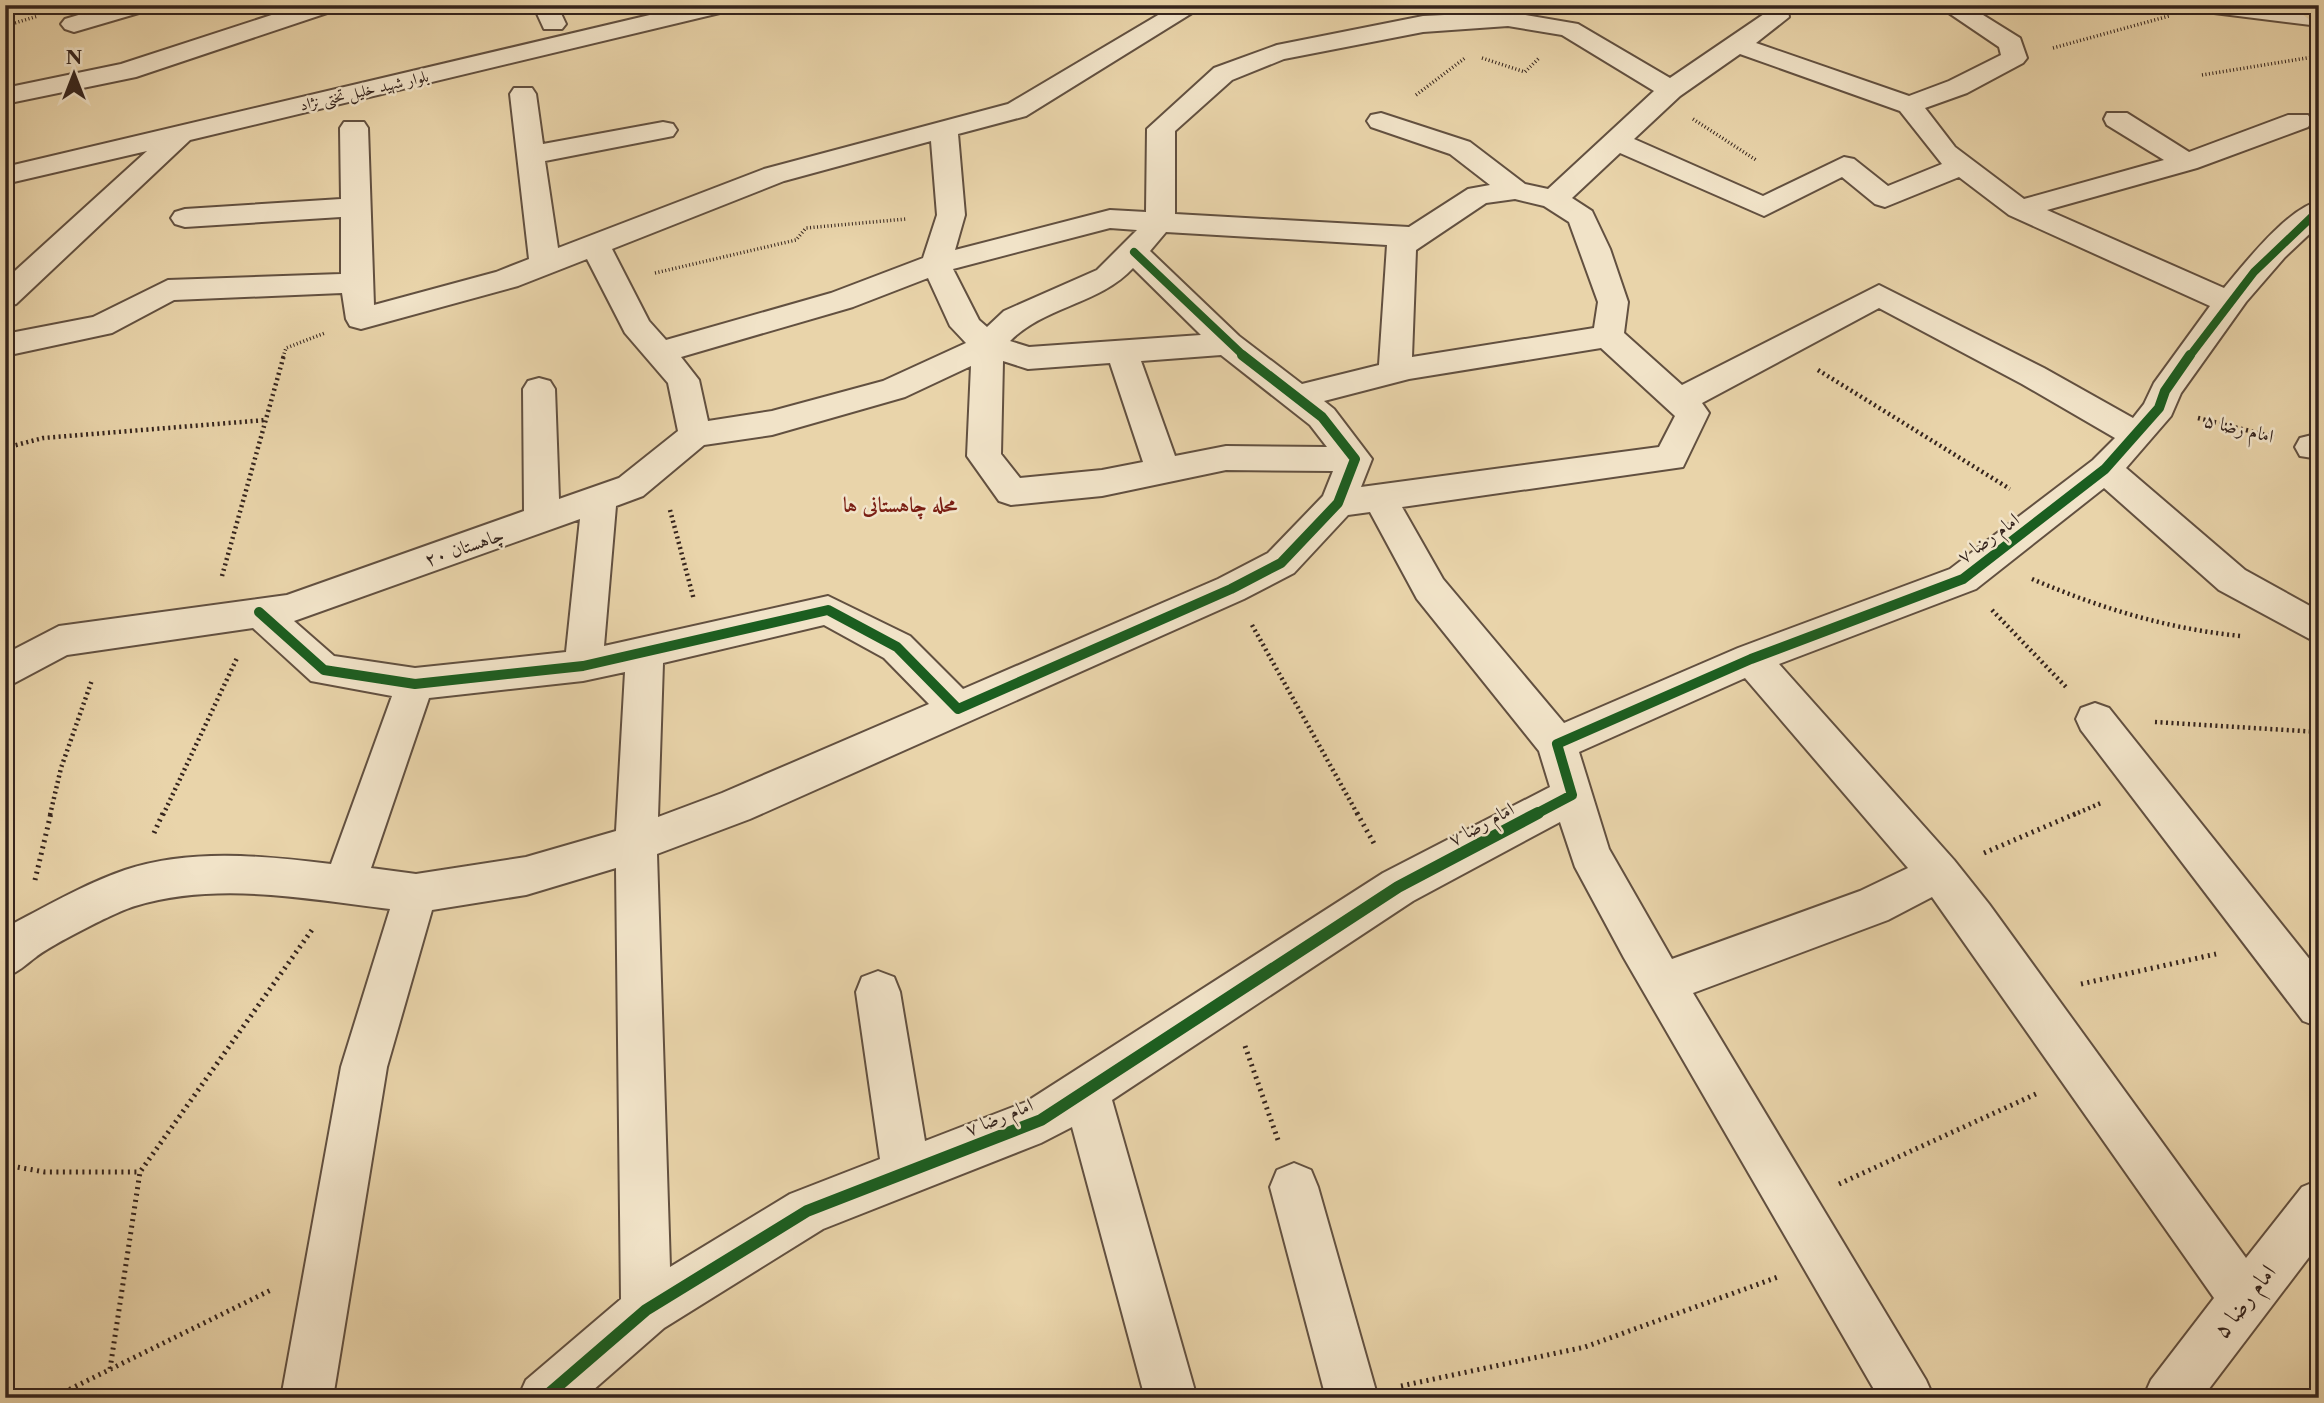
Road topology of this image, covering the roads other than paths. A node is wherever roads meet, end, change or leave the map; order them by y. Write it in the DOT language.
graph roads {
  1 [pos="140,5"];
  2 [pos="327,5"];
  3 [pos="631,5"];
  4 [pos="724,5"];
  5 [pos="1193,5"];
  6 [pos="1519,5"];
  7 [pos="1775,5"];
  8 [pos="1949,5"];
  9 [pos="2302,5"];
  10 [pos="2207,6"];
  11 [pos="549,14"];
  12 [pos="249,17"];
  13 [pos="2319,17"];
  14 [pos="74,24"];
  15 [pos="1557,26"];
  16 [pos="1737,45"];
  17 [pos="523,94"];
  18 [pos="1667,94"];
  19 [pos="5,96"];
  20 [pos="1909,105"];
  21 [pos="2117,119"];
  22 [pos="1381,121"];
  23 [pos="2312,123"];
  24 [pos="354,128"];
  25 [pos="944,129"];
  26 [pos="663,130"];
  27 [pos="183,133"];
  28 [pos="1616,141"];
  29 [pos="5,151"];
  30 [pos="531,155"];
  31 [pos="2187,162"];
  32 [pos="1961,166"];
  33 [pos="5,176"];
  34 [pos="1515,190"];
  35 [pos="1554,199"];
  36 [pos="355,207"];
  37 [pos="2019,209"];
  38 [pos="2319,210"];
  39 [pos="185,218"];
  40 [pos="1160,222"];
  41 [pos="1415,237"];
  42 [pos="595,245"];
  43 [pos="1134,251"];
  44 [pos="936,264"];
  45 [pos="544,265"];
  46 [pos="356,283"];
  47 [pos="5,297"];
  48 [pos="2228,302"];
  49 [pos="1608,335"];
  50 [pos="1228,344"];
  51 [pos="5,345"];
  52 [pos="988,345"];
  53 [pos="661,352"];
  54 [pos="1122,353"];
  55 [pos="1395,371"];
  56 [pos="539,389"];
  57 [pos="1297,397"];
  58 [pos="1679,401"];
  59 [pos="2148,422"];
  60 [pos="695,435"];
  61 [pos="1355,459"];
  62 [pos="2105,469"];
  63 [pos="1163,471"];
  64 [pos="1379,498"];
  65 [pos="598,499"];
  66 [pos="1338,503"];
  67 [pos="542,520"];
  68 [pos="259,612"];
  69 [pos="2319,629"];
  70 [pos="645,653"];
  71 [pos="1751,659"];
  72 [pos="583,666"];
  73 [pos="5,673"];
  74 [pos="415,684"];
  75 [pos="958,709"];
  76 [pos="2095,719"];
  77 [pos="1557,744"];
  78 [pos="1573,795"];
  79 [pos="636,844"];
  80 [pos="1939,873"];
  81 [pos="345,884"];
  82 [pos="416,893"];
  83 [pos="13,950"];
  84 [pos="1663,983"];
  85 [pos="878,992"];
  86 [pos="2319,1006"];
  87 [pos="1086,1091"];
  88 [pos="906,1173"];
  89 [pos="1294,1187"];
  90 [pos="2319,1204"];
  91 [pos="2245,1299"];
  92 [pos="646,1310"];
  93 [pos="1350,1397"];
  94 [pos="307,1398"];
  95 [pos="544,1398"];
  96 [pos="1171,1398"];
  97 [pos="1908,1398"];
  98 [pos="2169,1398"];
  1 -- 14 [label="street"];
  2 -- 12 [label="street"];
  3 -- 11 [label="street, بلوار شهید خلیل تختی نژاد"];
  4 -- 27 [label="street, بلوار شهید خلیل تختی نژاد"];
  5 -- 25 [label="street"];
  6 -- 15 [label="street"];
  7 -- 16 [label="street"];
  8 -- 20 [label="street"];
  9 -- 13 [label="main road"];
  10 -- 13 [label="street"];
  11 -- 29 [label="street, بلوار شهید خلیل تختی نژاد"];
  12 -- 19 [label="street"];
  15 -- 18 [label="street"];
  15 -- 40 [label="street"];
  16 -- 18 [label="street"];
  16 -- 20 [label="street"];
  17 -- 30 [label="street"];
  18 -- 28 [label="street"];
  20 -- 32 [label="street"];
  21 -- 31 [label="street"];
  22 -- 34 [label="street"];
  23 -- 31 [label="street"];
  24 -- 36 [label="street"];
  25 -- 42 [label="street"];
  25 -- 44 [label="street"];
  26 -- 30 [label="street"];
  27 -- 33 [label="street, بلوار شهید خلیل تختی نژاد"];
  27 -- 47 [label="street"];
  28 -- 32 [label="street"];
  28 -- 35 [label="street"];
  30 -- 45 [label="street"];
  31 -- 37 [label="street"];
  32 -- 37 [label="street"];
  34 -- 35 [label="street"];
  34 -- 41 [label="street"];
  35 -- 49 [label="street"];
  36 -- 39 [label="street"];
  36 -- 46 [label="street"];
  37 -- 48 [label="street"];
  38 -- 48 [label="street, امام رضا ۷"];
  40 -- 41 [label="street"];
  40 -- 43 [label="street"];
  40 -- 44 [label="street"];
  41 -- 55 [label="street"];
  42 -- 45 [label="street"];
  42 -- 53 [label="street"];
  43 -- 50 [label="street"];
  43 -- 52 [label="street"];
  44 -- 52 [label="street"];
  44 -- 53 [label="street"];
  45 -- 46 [label="street"];
  46 -- 51 [label="street"];
  48 -- 59 [label="street, امام رضا ۷"];
  49 -- 55 [label="street"];
  49 -- 58 [label="street"];
  50 -- 54 [label="street"];
  50 -- 57 [label="street"];
  52 -- 54 [label="street"];
  52 -- 60 [label="street"];
  52 -- 63 [label="street"];
  53 -- 60 [label="street"];
  54 -- 63 [label="street"];
  55 -- 57 [label="street"];
  56 -- 67 [label="street"];
  57 -- 61 [label="street"];
  58 -- 59 [label="street"];
  58 -- 64 [label="street"];
  59 -- 62 [label="street, امام رضا ۷"];
  60 -- 65 [label="street, چاهستان ۲۰"];
  61 -- 63 [label="street"];
  61 -- 66 [label="street"];
  62 -- 69 [label="street"];
  62 -- 71 [label="street, امام رضا ۷"];
  64 -- 66 [label="street"];
  64 -- 77 [label="street"];
  65 -- 67 [label="street, چاهستان ۲۰"];
  65 -- 72 [label="street"];
  66 -- 75 [label="street"];
  67 -- 68 [label="street, چاهستان ۲۰"];
  68 -- 73 [label="street, چاهستان ۲۰"];
  68 -- 74 [label="street"];
  70 -- 72 [label="street"];
  70 -- 75 [label="street"];
  70 -- 79 [label="street"];
  71 -- 77 [label="street, امام رضا ۷"];
  71 -- 80 [label="street"];
  72 -- 74 [label="street"];
  74 -- 81 [label="street"];
  75 -- 79 [label="street"];
  76 -- 86 [label="street"];
  77 -- 78 [label="street"];
  78 -- 84 [label="street"];
  78 -- 87 [label="street, امام رضا ۷"];
  79 -- 82 [label="street"];
  79 -- 92 [label="street"];
  80 -- 84 [label="street"];
  80 -- 91 [label="street"];
  81 -- 82 [label="street"];
  81 -- 83 [label="street"];
  82 -- 94 [label="street"];
  84 -- 97 [label="street"];
  85 -- 88 [label="street"];
  87 -- 88 [label="street, امام رضا ۷"];
  87 -- 96 [label="street"];
  88 -- 92 [label="street, امام رضا ۷"];
  89 -- 93 [label="street"];
  90 -- 91 [label="street, امام رضا ۵"];
  91 -- 98 [label="street, امام رضا ۵"];
  92 -- 95 [label="street, امام رضا ۷"];
}
